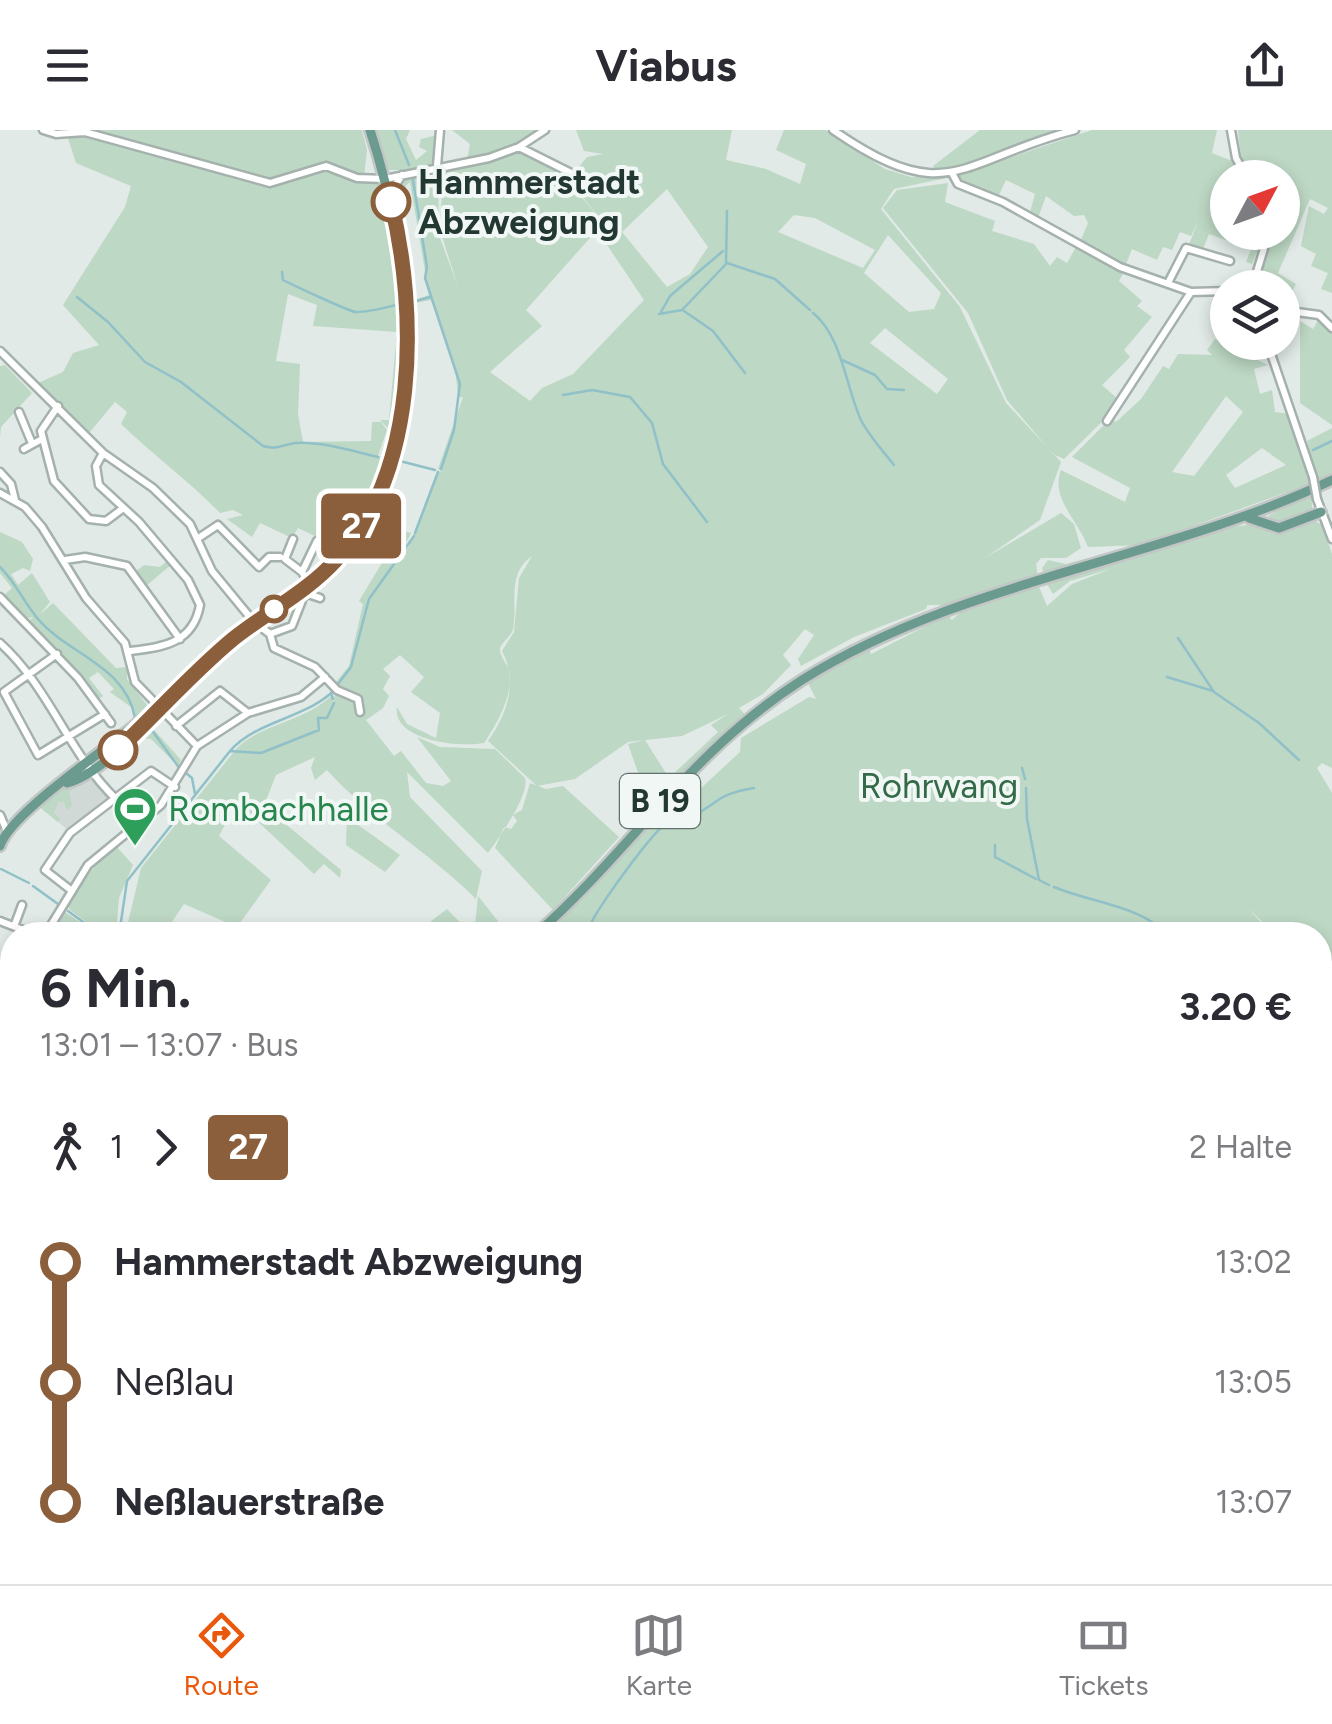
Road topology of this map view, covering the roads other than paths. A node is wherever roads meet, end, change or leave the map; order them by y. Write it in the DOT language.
graph roads {
  1 [pos="43,130"];
  2 [pos="370,130"];
  3 [pos="440,130"];
  4 [pos="545,130"];
  5 [pos="833,130"];
  6 [pos="1075,130"];
  7 [pos="1231,130"];
  8 [pos="519,147"];
  9 [pos="1237,160"];
  10 [pos="437,166"];
  11 [pos="571,173"];
  12 [pos="952,173"];
  13 [pos="403,174"];
  14 [pos="385,179"];
  15 [pos="390,195"];
  16 [pos="1230,261"];
  17 [pos="1169,281"];
  18 [pos="1192,292"];
  19 [pos="1210,292"];
  20 [pos="1300,312"];
  21 [pos="1332,328"];
  22 [pos="0,351"];
  23 [pos="1273,360"];
  24 [pos="58,406"];
  25 [pos="18,412"];
  26 [pos="1107,421"];
  27 [pos="42,439"];
  28 [pos="31,441"];
  29 [pos="24,448"];
  30 [pos="103,452"];
  31 [pos="0,472"];
  32 [pos="1332,480"];
  33 [pos="0,494"];
  34 [pos="15,502"];
  35 [pos="122,509"];
  36 [pos="1259,512"];
  37 [pos="1322,512"];
  38 [pos="1245,517"];
  39 [pos="1265,522"];
  40 [pos="200,538"];
  41 [pos="293,539"];
  42 [pos="1332,539"];
  43 [pos="317,541"];
  44 [pos="280,557"];
  45 [pos="65,560"];
  46 [pos="302,572"];
  47 [pos="309,584"];
  48 [pos="0,597"];
  49 [pos="320,598"];
  50 [pos="254,622"];
  51 [pos="270,634"];
  52 [pos="180,639"];
  53 [pos="0,643"];
  54 [pos="130,651"];
  55 [pos="57,654"];
  56 [pos="30,673"];
  57 [pos="325,677"];
  58 [pos="158,708"];
  59 [pos="248,712"];
  60 [pos="360,712"];
  61 [pos="105,714"];
  62 [pos="111,723"];
  63 [pos="176,726"];
  64 [pos="68,736"];
  65 [pos="197,746"];
  66 [pos="89,768"];
  67 [pos="175,787"];
  68 [pos="116,799"];
  69 [pos="0,814"];
  70 [pos="6,828"];
  71 [pos="0,846"];
  72 [pos="72,892"];
  73 [pos="22,905"];
  74 [pos="15,922"];
  75 [pos="53,922"];
  76 [pos="547,922"];
  1 -- 14 [label="street"];
  2 -- 14 [label="main road"];
  3 -- 10 [label="street"];
  4 -- 8 [label="street"];
  5 -- 12 [label="street"];
  6 -- 12 [label="street"];
  7 -- 9 [label="street"];
  8 -- 10 [label="street"];
  8 -- 11 [label="street"];
  10 -- 13 [label="street"];
  12 -- 17 [label="street"];
  13 -- 14 [label="street"];
  13 -- 15 [label="street"];
  14 -- 15 [label="main road"];
  15 -- 47 [label="main road"];
  16 -- 17 [label="street"];
  17 -- 18 [label="street"];
  18 -- 19 [label="street"];
  18 -- 26 [label="street"];
  20 -- 21 [label="street"];
  22 -- 24 [label="street"];
  23 -- 37 [label="street, bridge"];
  24 -- 27 [label="street"];
  24 -- 30 [label="street"];
  25 -- 28 [label="street"];
  27 -- 28 [label="street"];
  27 -- 35 [label="street"];
  28 -- 29 [label="street"];
  30 -- 35 [label="street"];
  30 -- 40 [label="street"];
  31 -- 34 [label="street"];
  32 -- 36 [label="main road, B 19"];
  33 -- 34 [label="street"];
  34 -- 45 [label="street"];
  35 -- 52 [label="street"];
  36 -- 38 [label="main road, B 19"];
  36 -- 39 [label="main road"];
  37 -- 39 [label="main road"];
  37 -- 42 [label="street"];
  38 -- 39 [label="main road"];
  38 -- 76 [label="main road, B 19"];
  40 -- 44 [label="street"];
  40 -- 50 [label="street"];
  41 -- 46 [label="street"];
  43 -- 46 [label="street"];
  45 -- 52 [label="street"];
  45 -- 54 [label="street"];
  46 -- 47 [label="street"];
  47 -- 50 [label="main road"];
  48 -- 55 [label="street"];
  49 -- 51 [label="street"];
  50 -- 51 [label="street"];
  50 -- 58 [label="main road"];
  51 -- 57 [label="street"];
  52 -- 54 [label="street"];
  53 -- 56 [label="street"];
  54 -- 58 [label="street"];
  55 -- 56 [label="street"];
  55 -- 61 [label="street"];
  56 -- 64 [label="street"];
  56 -- 64 [label="street"];
  57 -- 59 [label="street"];
  57 -- 60 [label="street"];
  58 -- 63 [label="street"];
  58 -- 66 [label="main road"];
  59 -- 63 [label="street"];
  59 -- 65 [label="street"];
  61 -- 62 [label="street"];
  61 -- 64 [label="street"];
  63 -- 65 [label="street"];
  64 -- 66 [label="street"];
  65 -- 67 [label="street"];
  66 -- 68 [label="street"];
  66 -- 70 [label="main road"];
  67 -- 68 [label="street"];
  67 -- 72 [label="street"];
  68 -- 72 [label="street"];
  69 -- 70 [label="street"];
  70 -- 71 [label="main road"];
  72 -- 75 [label="street"];
  73 -- 74 [label="street"];
}
